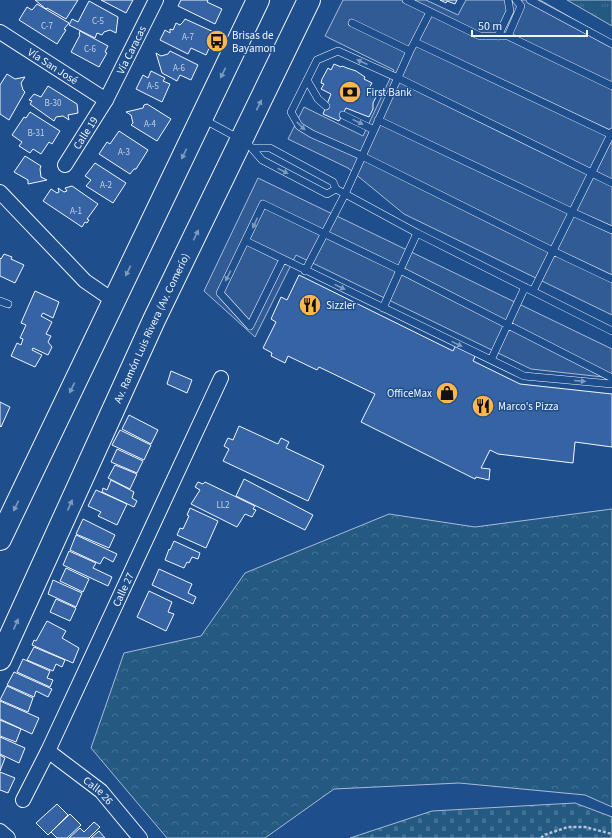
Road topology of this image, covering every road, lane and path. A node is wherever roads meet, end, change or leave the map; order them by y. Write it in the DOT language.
graph roads {
  1 [pos="156,0"];
  2 [pos="258,0"];
  3 [pos="309,0"];
  4 [pos="406,0"];
  5 [pos="508,0"];
  6 [pos="516,0"];
  7 [pos="530,0"];
  8 [pos="430,12"];
  9 [pos="352,23"];
  10 [pos="0,32"];
  11 [pos="498,36"];
  12 [pos="508,36"];
  13 [pos="415,42"];
  14 [pos="612,44"];
  15 [pos="410,51"];
  16 [pos="398,78"];
  17 [pos="307,80"];
  18 [pos="612,86"];
  19 [pos="106,100"];
  20 [pos="326,106"];
  21 [pos="342,115"];
  22 [pos="201,118"];
  23 [pos="378,120"];
  24 [pos="374,130"];
  25 [pos="612,134"];
  26 [pos="247,144"];
  27 [pos="362,156"];
  28 [pos="65,165"];
  29 [pos="591,174"];
  30 [pos="612,183"];
  31 [pos="336,189"];
  32 [pos="0,192"];
  33 [pos="344,194"];
  34 [pos="572,212"];
  35 [pos="612,230"];
  36 [pos="325,233"];
  37 [pos="417,233"];
  38 [pos="246,241"];
  39 [pos="553,251"];
  40 [pos="283,259"];
  41 [pos="305,270"];
  42 [pos="400,270"];
  43 [pos="612,279"];
  44 [pos="525,287"];
  45 [pos="533,291"];
  46 [pos="0,301"];
  47 [pos="114,301"];
  48 [pos="8,304"];
  49 [pos="383,308"];
  50 [pos="508,324"];
  51 [pos="612,331"];
  52 [pos="491,360"];
  53 [pos="221,378"];
  54 [pos="612,378"];
  55 [pos="612,384"];
  56 [pos="0,539"];
  57 [pos="0,659"];
  58 [pos="48,751"];
  59 [pos="23,800"];
  60 [pos="0,831"];
  61 [pos="612,834"];
  62 [pos="8,838"];
  63 [pos="140,838"];
  64 [pos="541,838"];
  1 -- 19 [label="street, Vía Caracas"];
  2 -- 22 [label="main road, one-way"];
  26 -- 3 [label="main road, Av. Ramón Luis Rivera (Av. Comerío), one-way"];
  4 -- 8 [label="lane"];
  5 -- 11 [label="lane"];
  6 -- 12 [label="lane"];
  7 -- 14 [label="lane"];
  8 -- 11 [label="lane"];
  8 -- 13 [label="lane"];
  9 -- 15 [label="lane"];
  10 -- 19 [label="street, Vía San José"];
  11 -- 12 [label="lane"];
  12 -- 18 [label="lane"];
  13 -- 15 [label="lane"];
  13 -- 25 [label="lane"];
  15 -- 16 [label="lane"];
  16 -- 17 [label="lane, one-way"];
  16 -- 23 [label="lane"];
  16 -- 29 [label="lane"];
  17 -- 20 [label="lane"];
  17 -- 27 [label="lane, one-way"];
  19 -- 28 [label="street, Calle 19"];
  21 -- 24 [label="lane, one-way"];
  22 -- 26 [label="lane"];
  22 -- 47 [label="main road, one-way"];
  23 -- 24 [label="lane"];
  23 -- 34 [label="lane"];
  24 -- 27 [label="lane"];
  25 -- 29 [label="lane"];
  26 -- 31 [label="lane"];
  26 -- 31 [label="lane, one-way"];
  57 -- 26 [label="main road, Av. Ramón Luis Rivera (Av. Comerío), one-way"];
  27 -- 33 [label="lane"];
  27 -- 39 [label="lane"];
  29 -- 30 [label="lane"];
  29 -- 34 [label="lane"];
  31 -- 33 [label="lane"];
  32 -- 47 [label="street"];
  33 -- 36 [label="lane"];
  33 -- 37 [label="lane"];
  34 -- 35 [label="lane"];
  34 -- 39 [label="lane"];
  36 -- 38 [label="lane, one-way"];
  36 -- 41 [label="lane"];
  36 -- 42 [label="lane"];
  37 -- 42 [label="lane"];
  37 -- 44 [label="lane"];
  38 -- 40 [label="lane"];
  38 -- 40 [label="lane, one-way"];
  39 -- 43 [label="lane"];
  39 -- 45 [label="lane"];
  40 -- 41 [label="lane"];
  41 -- 49 [label="lane, one-way"];
  42 -- 49 [label="lane"];
  42 -- 50 [label="lane"];
  44 -- 45 [label="lane"];
  44 -- 50 [label="lane"];
  45 -- 51 [label="lane"];
  46 -- 48 [label="lane"];
  47 -- 56 [label="main road, one-way"];
  49 -- 52 [label="lane, one-way"];
  50 -- 52 [label="lane"];
  50 -- 54 [label="lane"];
  52 -- 55 [label="lane, one-way"];
  53 -- 58 [label="street, Calle 27"];
  58 -- 59 [label="street, Calle 27"];
  58 -- 63 [label="street, Calle 26"];
  60 -- 62 [label="street"];
  61 -- 64 [label="path"];
}
